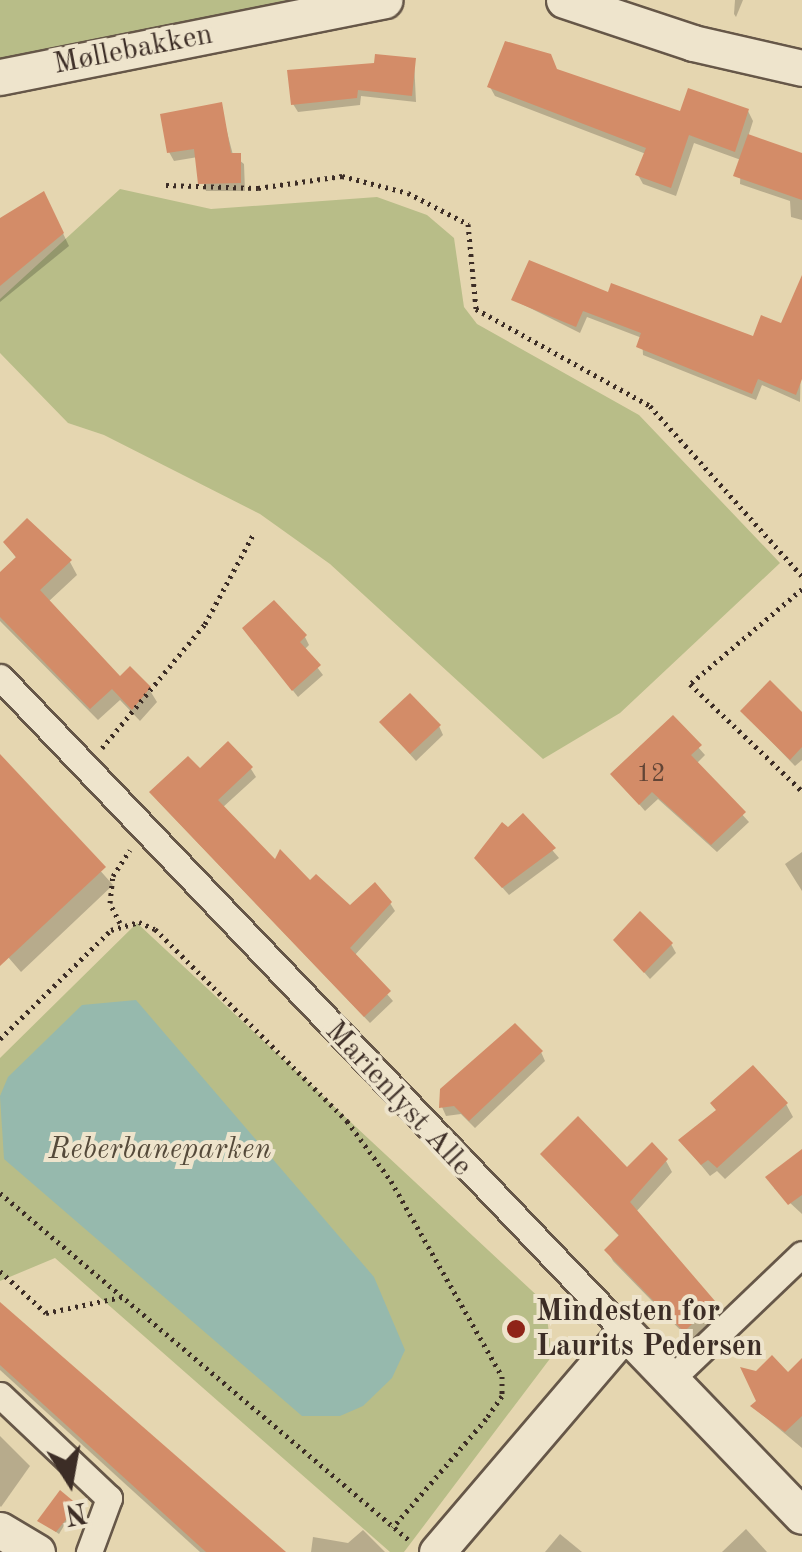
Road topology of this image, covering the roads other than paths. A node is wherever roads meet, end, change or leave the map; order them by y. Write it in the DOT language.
graph roads {
  1 [pos="384,0"];
  2 [pos="564,0"];
  3 [pos="802,68"];
  4 [pos="0,77"];
  5 [pos="0,677"];
  6 [pos="802,1254"];
  7 [pos="625,1332"];
  8 [pos="670,1380"];
  9 [pos="0,1395"];
  10 [pos="802,1516"];
  11 [pos="0,1530"];
  12 [pos="36,1552"];
  13 [pos="89,1552"];
  14 [pos="437,1552"];
  1 -- 4 [label="street, Møllebakken"];
  2 -- 3 [label="street"];
  5 -- 7 [label="street, Marienlyst Alle"];
  6 -- 8 [label="street"];
  7 -- 8 [label="street, Marienlyst Alle"];
  7 -- 14 [label="street"];
  8 -- 10 [label="street, Marienlyst Alle"];
  9 -- 13 [label="street"];
  11 -- 12 [label="street"];
}
